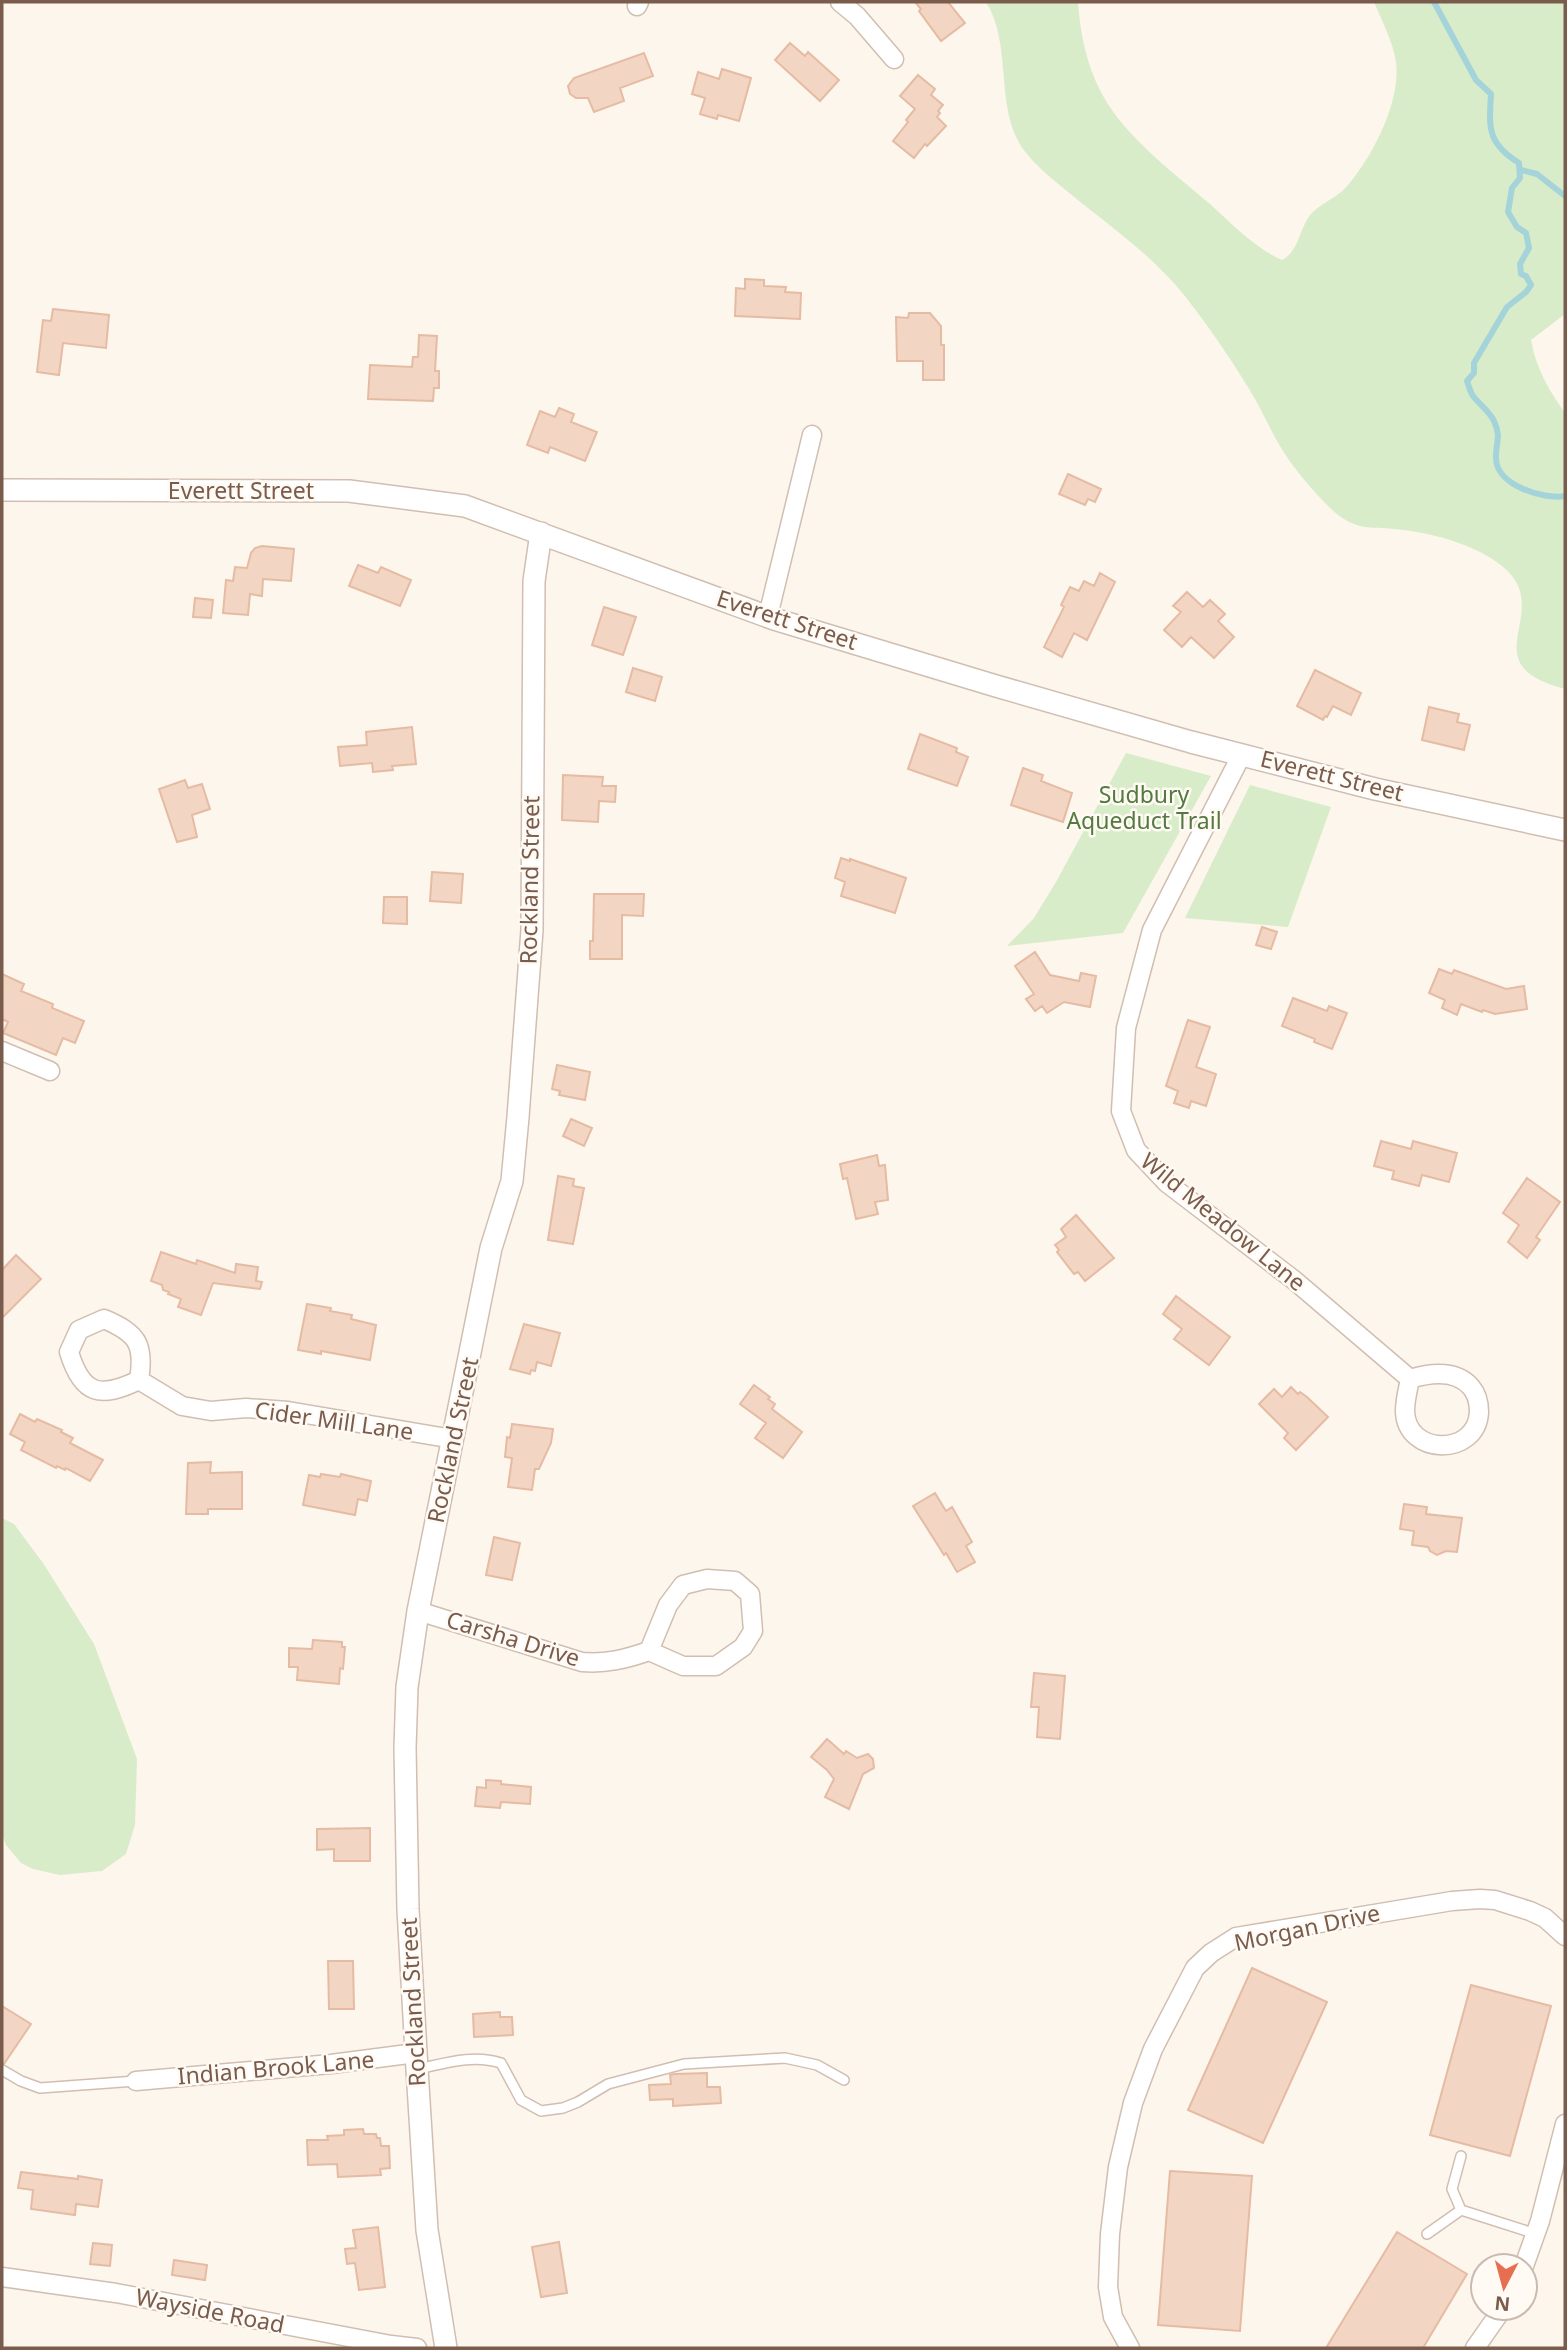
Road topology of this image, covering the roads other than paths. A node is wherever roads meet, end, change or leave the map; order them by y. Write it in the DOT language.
graph roads {
  1 [pos="840,2"];
  2 [pos="894,59"];
  3 [pos="812,435"];
  4 [pos="2,490"];
  5 [pos="541,533"];
  6 [pos="768,616"];
  7 [pos="1242,754"];
  8 [pos="1565,830"];
  9 [pos="2,1051"];
  10 [pos="50,1071"];
  11 [pos="1410,1379"];
  12 [pos="139,1380"];
  13 [pos="453,1439"];
  14 [pos="418,1611"];
  15 [pos="649,1651"];
  16 [pos="1565,1936"];
  17 [pos="416,2061"];
  18 [pos="2,2070"];
  19 [pos="844,2080"];
  20 [pos="136,2081"];
  21 [pos="1565,2124"];
  22 [pos="1461,2156"];
  23 [pos="1461,2210"];
  24 [pos="1427,2234"];
  25 [pos="1536,2234"];
  26 [pos="1529,2252"];
  27 [pos="2,2277"];
  28 [pos="1493,2322"];
  29 [pos="417,2348"];
  30 [pos="446,2348"];
  31 [pos="1130,2348"];
  32 [pos="1475,2348"];
  1 -- 2 [label="street"];
  3 -- 6 [label="street"];
  4 -- 5 [label="street, Everett Street"];
  5 -- 6 [label="street, Everett Street"];
  5 -- 13 [label="street, Rockland Street"];
  6 -- 7 [label="street, Everett Street"];
  7 -- 8 [label="street, Everett Street"];
  7 -- 11 [label="street, Wild Meadow Lane"];
  9 -- 10 [label="street"];
  11 -- 11 [label="street"];
  12 -- 12 [label="street"];
  12 -- 13 [label="street, Cider Mill Lane"];
  13 -- 14 [label="street, Rockland Street"];
  14 -- 15 [label="street, Carsha Drive"];
  14 -- 17 [label="street, Rockland Street"];
  15 -- 15 [label="street"];
  16 -- 31 [label="street, Morgan Drive"];
  17 -- 19 [label="lane"];
  17 -- 20 [label="street, Indian Brook Lane"];
  17 -- 30 [label="street, Rockland Street"];
  18 -- 20 [label="lane"];
  21 -- 25 [label="street"];
  22 -- 23 [label="lane"];
  23 -- 24 [label="lane"];
  23 -- 25 [label="lane"];
  25 -- 26 [label="street"];
  27 -- 29 [label="street, Wayside Road"];
  28 -- 32 [label="street"];
}
